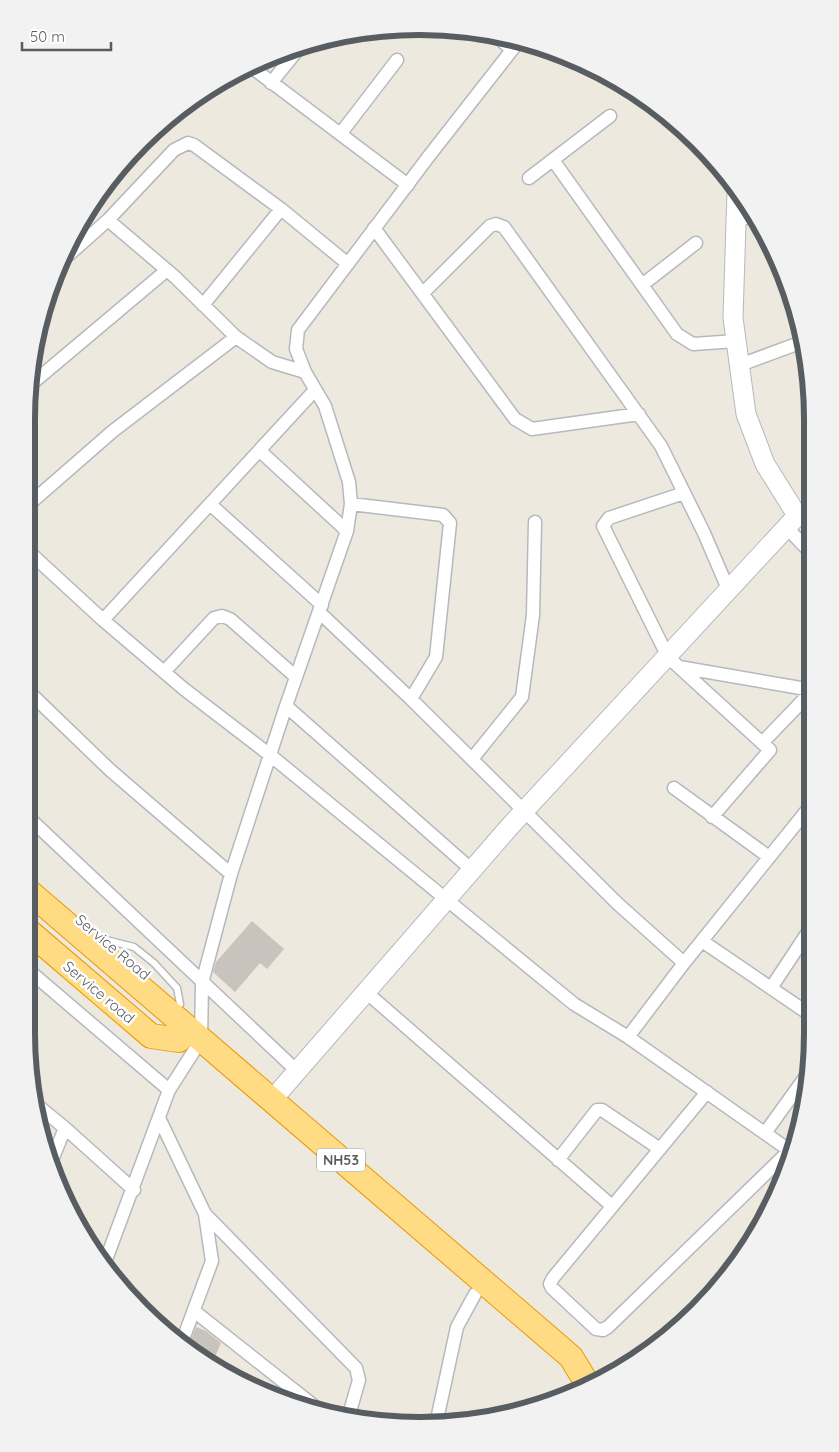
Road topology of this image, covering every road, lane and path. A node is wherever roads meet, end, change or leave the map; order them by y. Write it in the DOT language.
graph roads {
  1 [pos="515,47"];
  2 [pos="293,56"];
  3 [pos="397,60"];
  4 [pos="257,71"];
  5 [pos="272,83"];
  6 [pos="610,116"];
  7 [pos="341,133"];
  8 [pos="553,160"];
  9 [pos="529,178"];
  10 [pos="408,185"];
  11 [pos="281,209"];
  12 [pos="745,218"];
  13 [pos="108,220"];
  14 [pos="374,228"];
  15 [pos="696,243"];
  16 [pos="75,249"];
  17 [pos="348,264"];
  18 [pos="167,270"];
  19 [pos="642,285"];
  20 [pos="423,293"];
  21 [pos="203,304"];
  22 [pos="236,337"];
  23 [pos="736,341"];
  24 [pos="797,344"];
  25 [pos="740,365"];
  26 [pos="305,372"];
  27 [pos="37,378"];
  28 [pos="315,390"];
  29 [pos="638,414"];
  30 [pos="260,451"];
  31 [pos="684,493"];
  32 [pos="35,499"];
  33 [pos="211,504"];
  34 [pos="351,504"];
  35 [pos="535,522"];
  36 [pos="787,528"];
  37 [pos="347,531"];
  38 [pos="804,546"];
  39 [pos="35,557"];
  40 [pos="729,591"];
  41 [pos="320,608"];
  42 [pos="102,620"];
  43 [pos="673,662"];
  44 [pos="164,672"];
  45 [pos="296,677"];
  46 [pos="804,689"];
  47 [pos="35,698"];
  48 [pos="412,699"];
  49 [pos="804,699"];
  50 [pos="286,706"];
  51 [pos="762,743"];
  52 [pos="270,755"];
  53 [pos="472,759"];
  54 [pos="674,788"];
  55 [pos="525,810"];
  56 [pos="804,814"];
  57 [pos="712,817"];
  58 [pos="35,825"];
  59 [pos="769,857"];
  60 [pos="472,870"];
  61 [pos="232,874"];
  62 [pos="35,879"];
  63 [pos="35,897"];
  64 [pos="446,900"];
  65 [pos="35,916"];
  66 [pos="35,937"];
  67 [pos="804,938"];
  68 [pos="702,941"];
  69 [pos="684,963"];
  70 [pos="35,976"];
  71 [pos="202,983"];
  72 [pos="770,988"];
  73 [pos="366,992"];
  74 [pos="804,1011"];
  75 [pos="628,1037"];
  76 [pos="190,1040"];
  77 [pos="297,1071"];
  78 [pos="801,1083"];
  79 [pos="170,1090"];
  80 [pos="707,1092"];
  81 [pos="272,1100"];
  82 [pos="42,1110"];
  83 [pos="160,1120"];
  84 [pos="65,1128"];
  85 [pos="765,1134"];
  86 [pos="660,1149"];
  87 [pos="786,1149"];
  88 [pos="54,1154"];
  89 [pos="558,1160"];
  90 [pos="782,1160"];
  91 [pos="134,1190"];
  92 [pos="612,1206"];
  93 [pos="205,1214"];
  94 [pos="107,1257"];
  95 [pos="475,1294"];
  96 [pos="194,1311"];
  97 [pos="184,1337"];
  98 [pos="586,1379"];
  99 [pos="584,1380"];
  100 [pos="293,1396"];
  101 [pos="350,1411"];
  102 [pos="438,1416"];
  1 -- 10 [label="street"];
  2 -- 5 [label="street"];
  3 -- 7 [label="street"];
  4 -- 5 [label="street"];
  5 -- 7 [label="street"];
  6 -- 8 [label="street"];
  7 -- 10 [label="street"];
  8 -- 9 [label="street"];
  8 -- 19 [label="street"];
  10 -- 14 [label="street"];
  11 -- 13 [label="street"];
  11 -- 17 [label="street"];
  11 -- 21 [label="street"];
  12 -- 23 [label="main road"];
  13 -- 16 [label="street"];
  13 -- 18 [label="street"];
  14 -- 17 [label="street"];
  14 -- 20 [label="street"];
  15 -- 19 [label="street"];
  17 -- 26 [label="street"];
  18 -- 21 [label="street"];
  18 -- 27 [label="street"];
  19 -- 23 [label="street"];
  20 -- 29 [label="street"];
  20 -- 29 [label="street"];
  21 -- 22 [label="street"];
  22 -- 26 [label="street"];
  22 -- 32 [label="street"];
  23 -- 25 [label="main road"];
  24 -- 25 [label="street"];
  25 -- 36 [label="main road"];
  26 -- 28 [label="street"];
  28 -- 30 [label="street"];
  28 -- 34 [label="street"];
  29 -- 31 [label="street"];
  30 -- 33 [label="street"];
  30 -- 37 [label="street"];
  31 -- 40 [label="street"];
  31 -- 43 [label="street"];
  33 -- 41 [label="street"];
  33 -- 42 [label="street"];
  34 -- 37 [label="street"];
  34 -- 48 [label="street"];
  35 -- 53 [label="street"];
  36 -- 38 [label="street"];
  36 -- 40 [label="main road"];
  37 -- 41 [label="street"];
  39 -- 42 [label="street"];
  40 -- 43 [label="main road"];
  41 -- 45 [label="street"];
  41 -- 48 [label="street"];
  42 -- 44 [label="street"];
  43 -- 46 [label="street"];
  43 -- 51 [label="street"];
  43 -- 55 [label="main road"];
  44 -- 45 [label="street"];
  44 -- 52 [label="street"];
  45 -- 50 [label="street"];
  47 -- 61 [label="street"];
  48 -- 53 [label="street"];
  49 -- 51 [label="street"];
  50 -- 52 [label="street"];
  50 -- 60 [label="street"];
  51 -- 57 [label="street"];
  52 -- 61 [label="street"];
  52 -- 64 [label="street"];
  53 -- 55 [label="street"];
  54 -- 57 [label="street"];
  55 -- 60 [label="main road"];
  55 -- 69 [label="street"];
  56 -- 59 [label="street"];
  57 -- 59 [label="street"];
  58 -- 71 [label="street"];
  59 -- 68 [label="street"];
  60 -- 64 [label="main road"];
  61 -- 71 [label="street"];
  62 -- 76 [label="highway, Service Road"];
  63 -- 76 [label="highway, NH53"];
  64 -- 73 [label="main road"];
  64 -- 75 [label="street"];
  65 -- 76 [label="highway, NH53"];
  66 -- 76 [label="highway, Service road"];
  67 -- 72 [label="street"];
  68 -- 69 [label="street"];
  68 -- 72 [label="street"];
  69 -- 75 [label="street"];
  70 -- 79 [label="street"];
  71 -- 76 [label="street"];
  71 -- 77 [label="street"];
  72 -- 74 [label="street"];
  73 -- 77 [label="main road"];
  73 -- 89 [label="street"];
  75 -- 80 [label="street"];
  76 -- 79 [label="street"];
  76 -- 81 [label="highway, NH53"];
  76 -- 95 [label="highway, NH53"];
  77 -- 81 [label="main road"];
  78 -- 85 [label="street"];
  79 -- 83 [label="street"];
  80 -- 85 [label="street"];
  80 -- 86 [label="street"];
  81 -- 98 [label="highway, NH53"];
  82 -- 84 [label="street"];
  83 -- 91 [label="street"];
  83 -- 93 [label="street"];
  84 -- 88 [label="street"];
  84 -- 91 [label="street"];
  85 -- 87 [label="street"];
  86 -- 89 [label="street"];
  86 -- 92 [label="street"];
  89 -- 92 [label="street"];
  90 -- 92 [label="street"];
  91 -- 94 [label="street"];
  93 -- 96 [label="street"];
  93 -- 101 [label="street"];
  95 -- 99 [label="highway, NH53"];
  95 -- 102 [label="street"];
  96 -- 97 [label="street"];
  96 -- 100 [label="street"];
}
